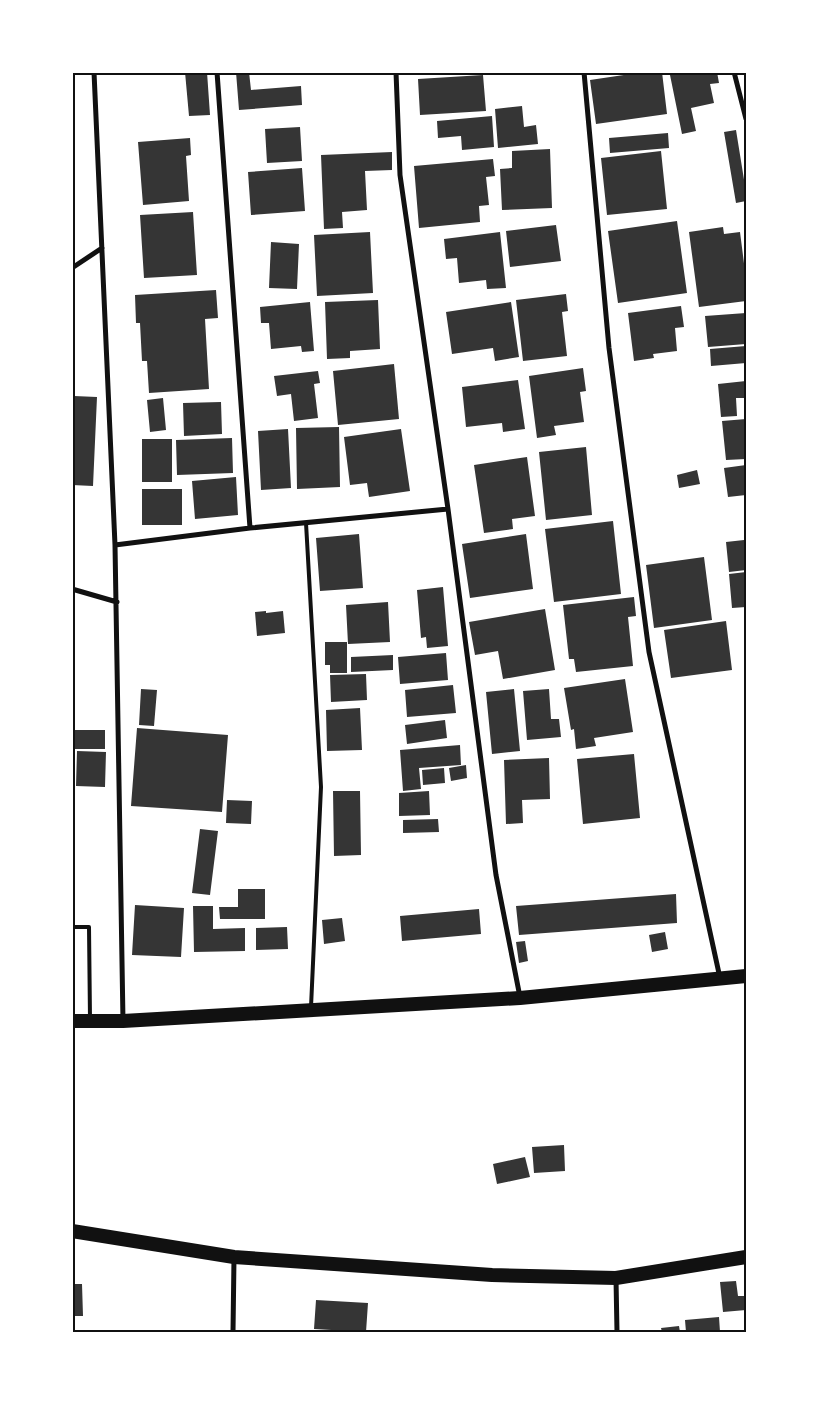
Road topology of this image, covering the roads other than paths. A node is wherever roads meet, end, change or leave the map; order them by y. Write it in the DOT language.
graph roads {
  1 [pos="94,72"];
  2 [pos="217,72"];
  3 [pos="396,72"];
  4 [pos="584,72"];
  5 [pos="734,72"];
  6 [pos="746,119"];
  7 [pos="102,248"];
  8 [pos="72,268"];
  9 [pos="448,509"];
  10 [pos="306,523"];
  11 [pos="250,528"];
  12 [pos="115,545"];
  13 [pos="72,589"];
  14 [pos="117,602"];
  15 [pos="72,927"];
  16 [pos="746,976"];
  17 [pos="720,979"];
  18 [pos="520,998"];
  19 [pos="310,1010"];
  20 [pos="72,1021"];
  21 [pos="90,1021"];
  22 [pos="124,1021"];
  23 [pos="72,1231"];
  24 [pos="234,1257"];
  25 [pos="746,1257"];
  26 [pos="616,1278"];
  27 [pos="232,1332"];
  28 [pos="617,1332"];
  1 -- 7 [label="street"];
  2 -- 11 [label="street"];
  3 -- 9 [label="street"];
  4 -- 17 [label="street"];
  5 -- 6 [label="street"];
  7 -- 8 [label="street"];
  7 -- 12 [label="street"];
  9 -- 10 [label="street"];
  9 -- 18 [label="street"];
  10 -- 11 [label="street"];
  10 -- 19 [label="lane"];
  11 -- 12 [label="street"];
  12 -- 14 [label="street"];
  13 -- 14 [label="street"];
  14 -- 22 [label="street"];
  15 -- 21 [label="lane"];
  16 -- 17 [label="highway"];
  17 -- 18 [label="highway"];
  18 -- 19 [label="highway"];
  19 -- 22 [label="highway"];
  20 -- 21 [label="highway"];
  21 -- 22 [label="highway"];
  23 -- 24 [label="highway"];
  24 -- 26 [label="highway"];
  24 -- 27 [label="street"];
  25 -- 26 [label="highway"];
  26 -- 28 [label="street"];
}
